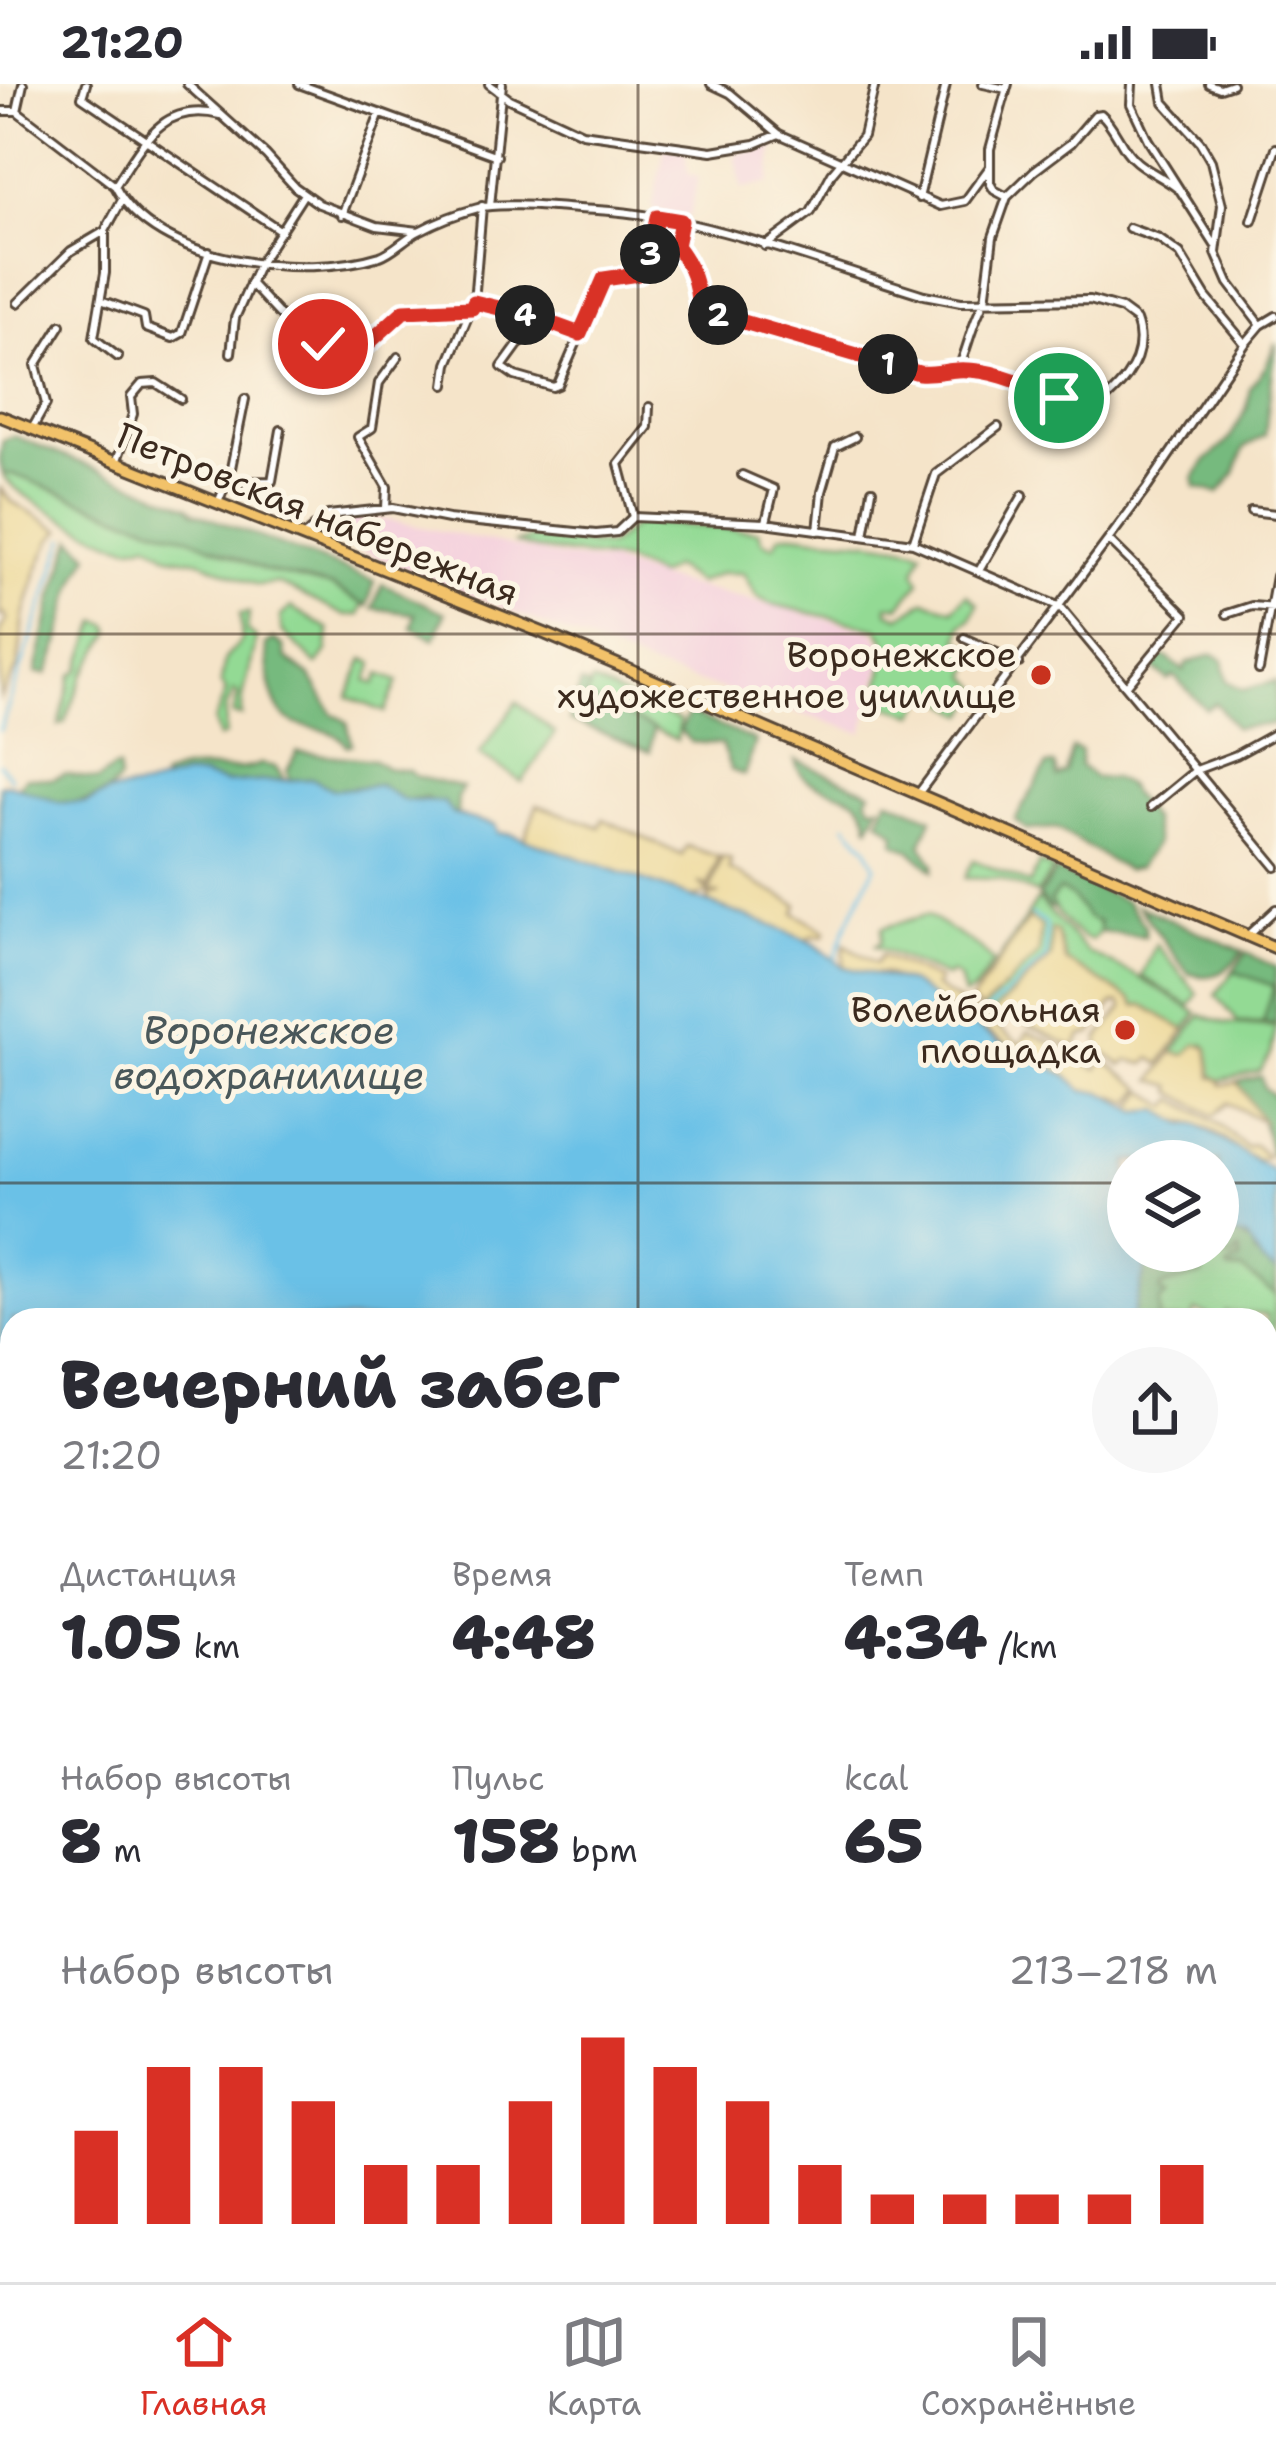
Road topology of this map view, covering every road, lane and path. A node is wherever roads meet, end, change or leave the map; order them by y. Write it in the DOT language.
graph roads {
  1 [pos="23,84"];
  2 [pos="86,84"];
  3 [pos="187,84"];
  4 [pos="298,84"];
  5 [pos="342,84"];
  6 [pos="489,84"];
  7 [pos="502,84"];
  8 [pos="711,84"];
  9 [pos="874,84"];
  10 [pos="946,84"];
  11 [pos="983,84"];
  12 [pos="1132,84"];
  13 [pos="1161,84"];
  14 [pos="1209,84"];
  15 [pos="1232,84"];
  16 [pos="1007,87"];
  17 [pos="731,89"];
  18 [pos="502,94"];
  19 [pos="334,98"];
  20 [pos="0,111"];
  21 [pos="17,111"];
  22 [pos="380,113"];
  23 [pos="220,115"];
  24 [pos="779,134"];
  25 [pos="145,140"];
  26 [pos="1276,148"];
  27 [pos="497,156"];
  28 [pos="844,160"];
  29 [pos="989,168"];
  30 [pos="115,185"];
  31 [pos="1178,189"];
  32 [pos="304,194"];
  33 [pos="1007,197"];
  34 [pos="919,199"];
  35 [pos="122,200"];
  36 [pos="486,206"];
  37 [pos="342,215"];
  38 [pos="657,217"];
  39 [pos="1252,220"];
  40 [pos="681,221"];
  41 [pos="1129,228"];
  42 [pos="105,231"];
  43 [pos="281,231"];
  44 [pos="418,231"];
  45 [pos="1215,245"];
  46 [pos="765,246"];
  47 [pos="209,251"];
  48 [pos="259,264"];
  49 [pos="250,284"];
  50 [pos="101,300"];
  51 [pos="985,301"];
  52 [pos="18,303"];
  53 [pos="473,305"];
  54 [pos="1276,316"];
  55 [pos="61,325"];
  56 [pos="543,325"];
  57 [pos="1261,325"];
  58 [pos="580,334"];
  59 [pos="1245,344"];
  60 [pos="231,353"];
  61 [pos="118,357"];
  62 [pos="398,358"];
  63 [pos="958,370"];
  64 [pos="445,385"];
  65 [pos="181,399"];
  66 [pos="245,399"];
  67 [pos="649,407"];
  68 [pos="0,416"];
  69 [pos="998,427"];
  70 [pos="32,429"];
  71 [pos="281,430"];
  72 [pos="855,437"];
  73 [pos="116,463"];
  74 [pos="742,475"];
  75 [pos="226,482"];
  76 [pos="872,490"];
  77 [pos="1023,495"];
  78 [pos="218,503"];
  79 [pos="386,508"];
  80 [pos="1251,511"];
  81 [pos="1276,514"];
  82 [pos="632,517"];
  83 [pos="765,524"];
  84 [pos="818,531"];
  85 [pos="864,536"];
  86 [pos="303,537"];
  87 [pos="1109,540"];
  88 [pos="914,543"];
  89 [pos="980,569"];
  90 [pos="1276,576"];
  91 [pos="1060,607"];
  92 [pos="1272,607"];
  93 [pos="1227,614"];
  94 [pos="964,638"];
  95 [pos="1019,663"];
  96 [pos="1259,670"];
  97 [pos="1127,684"];
  98 [pos="1276,733"];
  99 [pos="1196,770"];
  100 [pos="918,794"];
  101 [pos="1151,807"];
  102 [pos="1276,868"];
  103 [pos="1276,909"];
  104 [pos="1247,935"];
  105 [pos="1276,948"];
  1 -- 21 [label="street"];
  2 -- 25 [label="street"];
  3 -- 23 [label="street"];
  4 -- 19 [label="street"];
  5 -- 19 [label="street"];
  6 -- 18 [label="street"];
  7 -- 18 [label="street"];
  8 -- 17 [label="street"];
  9 -- 28 [label="street"];
  10 -- 34 [label="street"];
  11 -- 16 [label="street"];
  12 -- 31 [label="street"];
  13 -- 45 [label="street"];
  14 -- 15 [label="street"];
  16 -- 29 [label="street"];
  17 -- 24 [label="street"];
  18 -- 24 [label="street"];
  18 -- 27 [label="street"];
  19 -- 22 [label="street"];
  20 -- 21 [label="street"];
  21 -- 30 [label="street"];
  22 -- 27 [label="street"];
  22 -- 37 [label="street"];
  23 -- 25 [label="street"];
  23 -- 32 [label="street"];
  24 -- 28 [label="street"];
  25 -- 30 [label="street"];
  25 -- 43 [label="street"];
  26 -- 39 [label="street"];
  27 -- 36 [label="street"];
  28 -- 34 [label="street"];
  28 -- 46 [label="street"];
  29 -- 33 [label="street"];
  29 -- 34 [label="street"];
  30 -- 35 [label="street"];
  31 -- 33 [label="street"];
  31 -- 45 [label="street"];
  32 -- 37 [label="street"];
  32 -- 43 [label="street"];
  33 -- 51 [label="street"];
  35 -- 42 [label="street"];
  35 -- 47 [label="street"];
  36 -- 38 [label="street"];
  36 -- 44 [label="street"];
  36 -- 53 [label="street"];
  37 -- 44 [label="street"];
  38 -- 40 [label="street"];
  38 -- 58 [label="street"];
  40 -- 46 [label="street"];
  40 -- 63 [label="street"];
  41 -- 59 [label="street"];
  42 -- 50 [label="street"];
  42 -- 52 [label="street"];
  43 -- 48 [label="street"];
  44 -- 48 [label="street"];
  45 -- 57 [label="street"];
  46 -- 51 [label="street"];
  47 -- 48 [label="street"];
  47 -- 50 [label="street"];
  48 -- 49 [label="street"];
  49 -- 53 [label="street"];
  49 -- 60 [label="street"];
  50 -- 61 [label="street"];
  51 -- 63 [label="street"];
  51 -- 63 [label="street"];
  53 -- 56 [label="street"];
  53 -- 64 [label="street"];
  54 -- 57 [label="street"];
  55 -- 70 [label="street"];
  56 -- 58 [label="street"];
  56 -- 58 [label="street"];
  57 -- 59 [label="street"];
  59 -- 87 [label="street"];
  62 -- 79 [label="street"];
  65 -- 73 [label="street"];
  66 -- 75 [label="street"];
  67 -- 82 [label="street"];
  68 -- 70 [label="main road, Петровская набережная"];
  69 -- 88 [label="street"];
  70 -- 73 [label="main road, Петровская набережная"];
  71 -- 75 [label="street"];
  72 -- 84 [label="street"];
  73 -- 78 [label="main road, Петровская набережная"];
  74 -- 83 [label="street"];
  75 -- 78 [label="street"];
  76 -- 85 [label="street"];
  77 -- 89 [label="street"];
  78 -- 86 [label="main road, Петровская набережная"];
  79 -- 82 [label="street"];
  79 -- 86 [label="street"];
  80 -- 81 [label="street"];
  82 -- 83 [label="street"];
  83 -- 84 [label="street"];
  84 -- 85 [label="street"];
  85 -- 88 [label="street"];
  86 -- 100 [label="main road, Петровская набережная"];
  87 -- 91 [label="street"];
  87 -- 97 [label="street"];
  88 -- 89 [label="street"];
  89 -- 91 [label="street"];
  90 -- 92 [label="street"];
  91 -- 95 [label="street"];
  91 -- 97 [label="street"];
  92 -- 93 [label="street"];
  92 -- 96 [label="street"];
  94 -- 95 [label="street"];
  95 -- 100 [label="street"];
  97 -- 99 [label="street"];
  98 -- 99 [label="street"];
  99 -- 101 [label="street"];
  99 -- 102 [label="street"];
  100 -- 104 [label="main road, Петровская набережная"];
  103 -- 104 [label="street"];
  104 -- 105 [label="main road, Петровская набережная"];
}
